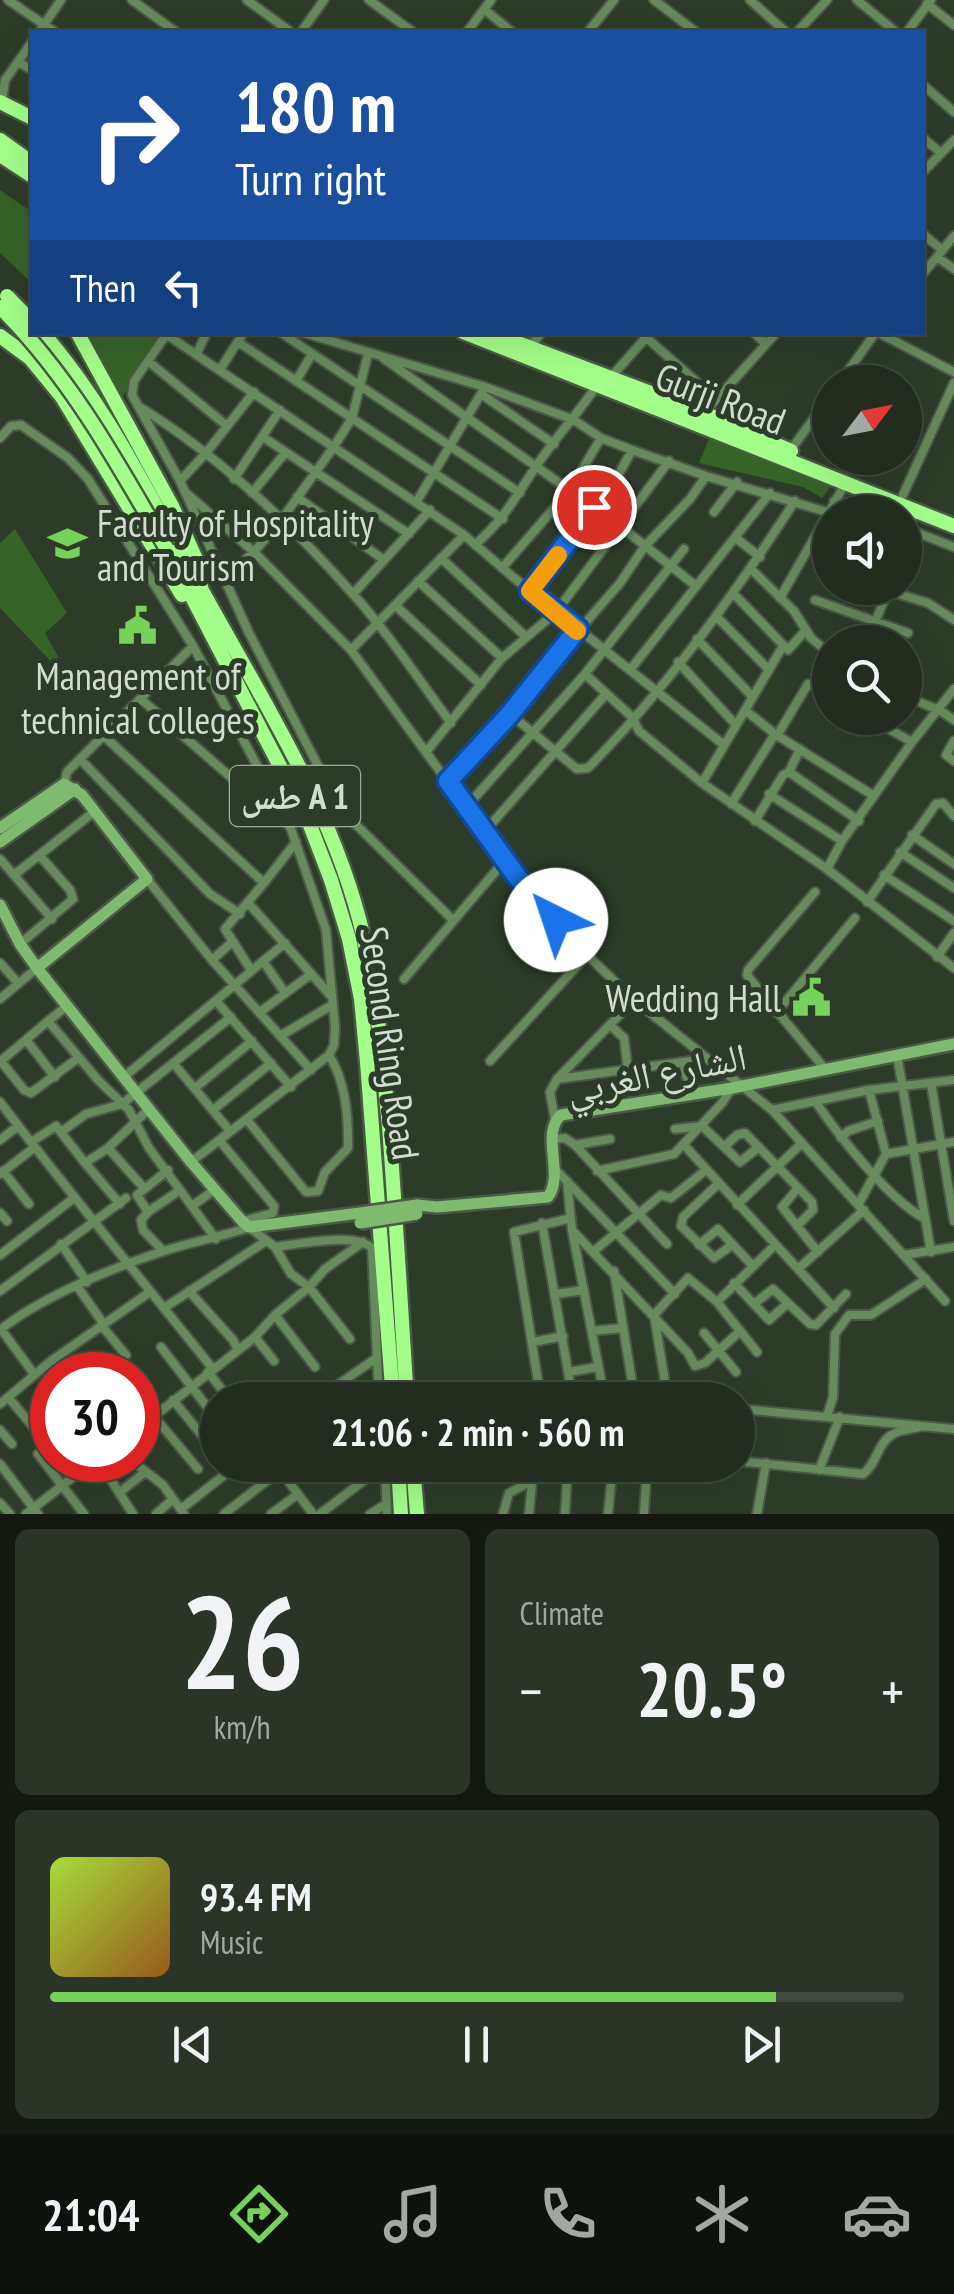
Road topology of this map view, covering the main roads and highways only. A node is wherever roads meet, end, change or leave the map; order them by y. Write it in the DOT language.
graph roads {
  1 [pos="1,102"];
  2 [pos="30,117"];
  3 [pos="0,140"];
  4 [pos="0,155"];
  5 [pos="30,162"];
  6 [pos="30,175"];
  7 [pos="2,298"];
  8 [pos="30,319"];
  9 [pos="30,320"];
  10 [pos="0,324"];
  11 [pos="44,335"];
  12 [pos="80,335"];
  13 [pos="472,335"];
  14 [pos="497,335"];
  15 [pos="0,336"];
  16 [pos="604,381"];
  17 [pos="954,516"];
  18 [pos="954,526"];
  19 [pos="172,546"];
  20 [pos="230,657"];
  21 [pos="379,1382"];
  22 [pos="406,1382"];
  23 [pos="399,1482"];
  24 [pos="414,1482"];
  25 [pos="401,1514"];
  26 [pos="417,1514"];
  1 -- 2 [label="highway"];
  3 -- 5 [label="highway"];
  4 -- 6 [label="highway"];
  7 -- 8 [label="highway, bridge"];
  7 -- 19 [label="highway, Second Ring Road, bridge"];
  9 -- 10 [label="highway"];
  11 -- 19 [label="highway"];
  12 -- 20 [label="highway"];
  13 -- 16 [label="highway, Gurji Road"];
  14 -- 16 [label="highway, Gurji Road"];
  15 -- 20 [label="highway"];
  16 -- 17 [label="highway, Gurji Road"];
  16 -- 18 [label="highway, Gurji Road"];
  19 -- 20 [label="highway, Second Ring Road / طس A 1"];
  20 -- 21 [label="highway, Second Ring Road / طس A 1"];
  20 -- 22 [label="highway, Second Ring Road / طس A 1"];
  23 -- 25 [label="highway"];
  24 -- 26 [label="highway"];
}
